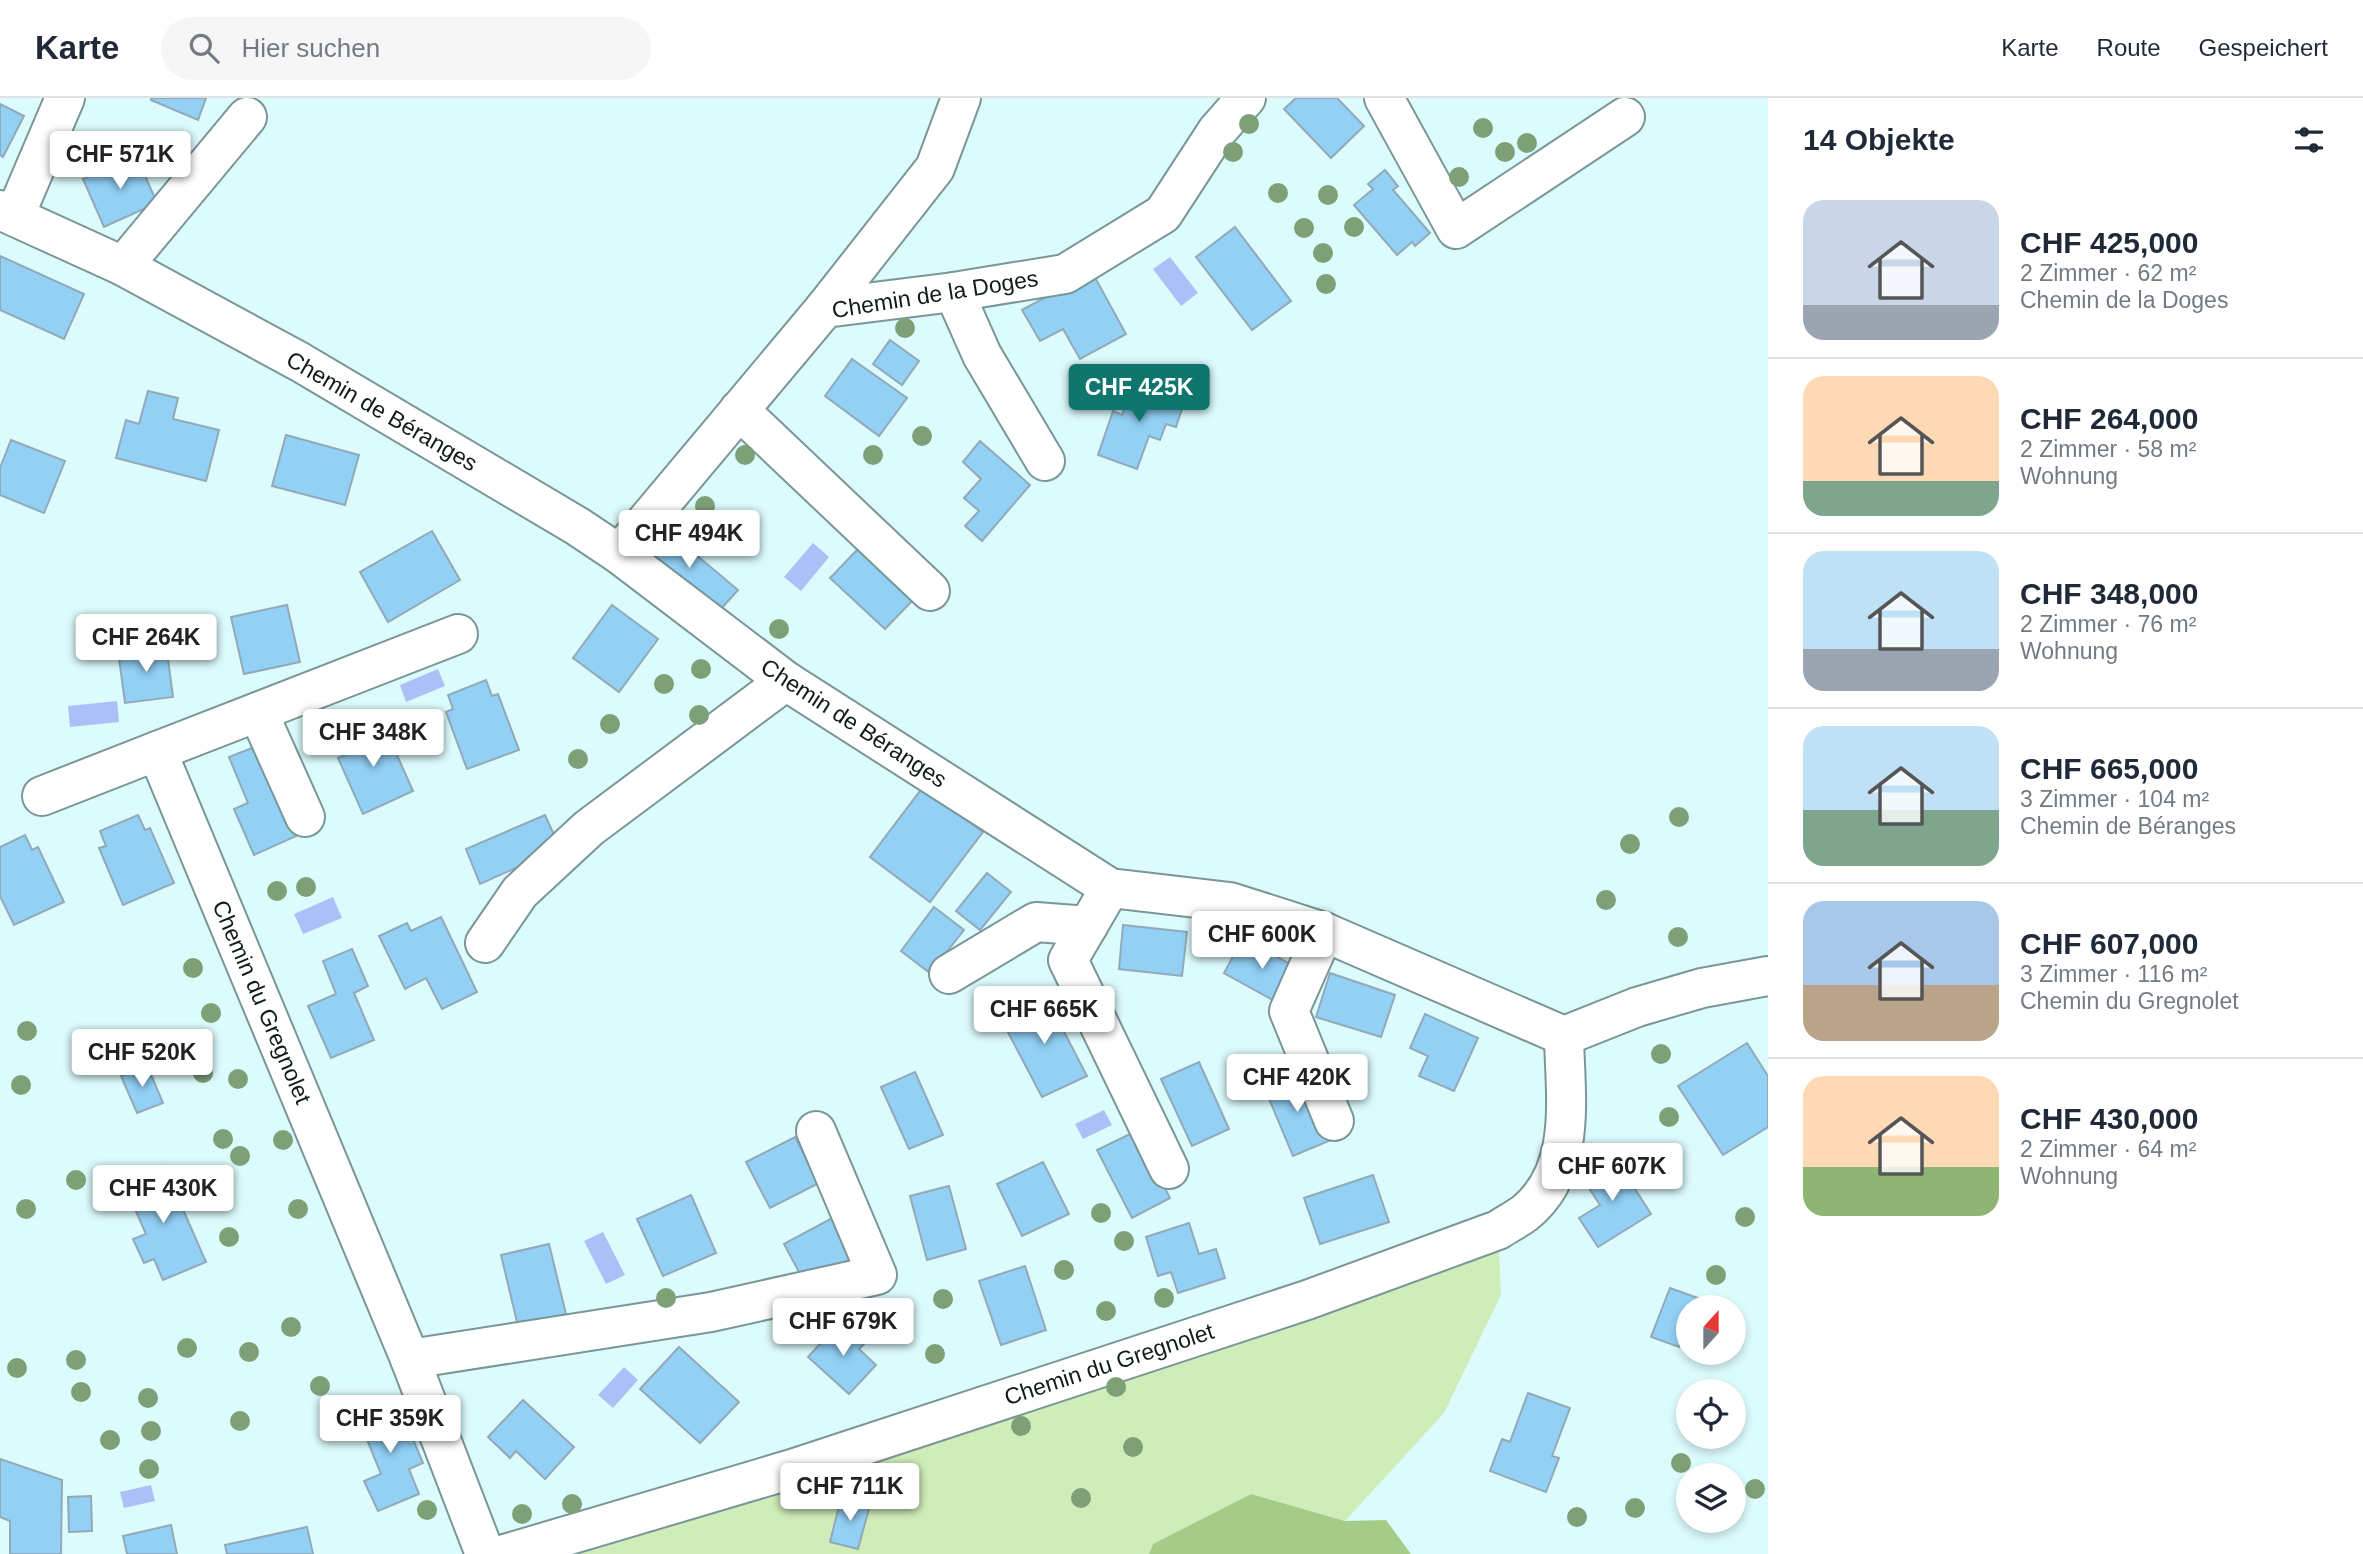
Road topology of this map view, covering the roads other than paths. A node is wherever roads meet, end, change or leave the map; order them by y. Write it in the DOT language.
graph roads {
  1 [pos="961,98"];
  2 [pos="1246,98"];
  3 [pos="1391,100"];
  4 [pos="57,102"];
  5 [pos="247,117"];
  6 [pos="1625,117"];
  7 [pos="7,212"];
  8 [pos="123,266"];
  9 [pos="954,292"];
  10 [pos="825,308"];
  11 [pos="739,410"];
  12 [pos="1045,461"];
  13 [pos="619,554"];
  14 [pos="930,591"];
  15 [pos="458,634"];
  16 [pos="786,681"];
  17 [pos="258,712"];
  18 [pos="157,751"];
  19 [pos="42,796"];
  20 [pos="305,817"];
  21 [pos="1110,888"];
  22 [pos="1088,926"];
  23 [pos="1324,932"];
  24 [pos="485,943"];
  25 [pos="971,964"];
  26 [pos="1768,976"];
  27 [pos="1564,1036"];
  28 [pos="1334,1121"];
  29 [pos="816,1131"];
  30 [pos="1169,1169"];
  31 [pos="410,1359"];
  32 [pos="485,1554"];
  33 [pos="505,1554"];
  1 -- 10 [label="street"];
  2 -- 9 [label="street, Chemin de la Doges"];
  3 -- 6 [label="street"];
  4 -- 7 [label="street"];
  5 -- 8 [label="street"];
  7 -- 8 [label="street, Chemin de Béranges"];
  8 -- 13 [label="street, Chemin de Béranges"];
  9 -- 10 [label="street, Chemin de la Doges"];
  9 -- 12 [label="street"];
  10 -- 11 [label="street, Chemin de la Doges"];
  11 -- 13 [label="street, Chemin de la Doges"];
  11 -- 14 [label="street"];
  13 -- 16 [label="street, Chemin de Béranges"];
  15 -- 17 [label="street"];
  16 -- 21 [label="street, Chemin de Béranges"];
  16 -- 24 [label="street"];
  17 -- 18 [label="street"];
  17 -- 20 [label="street"];
  18 -- 19 [label="street"];
  18 -- 31 [label="street, Chemin du Gregnolet"];
  21 -- 22 [label="street"];
  21 -- 23 [label="street, Chemin de Béranges"];
  22 -- 25 [label="street"];
  22 -- 30 [label="street"];
  23 -- 27 [label="street, Chemin de Béranges"];
  23 -- 28 [label="street"];
  26 -- 27 [label="street"];
  27 -- 33 [label="street, Chemin du Gregnolet"];
  29 -- 31 [label="street"];
  31 -- 32 [label="street, Chemin du Gregnolet"];
}
